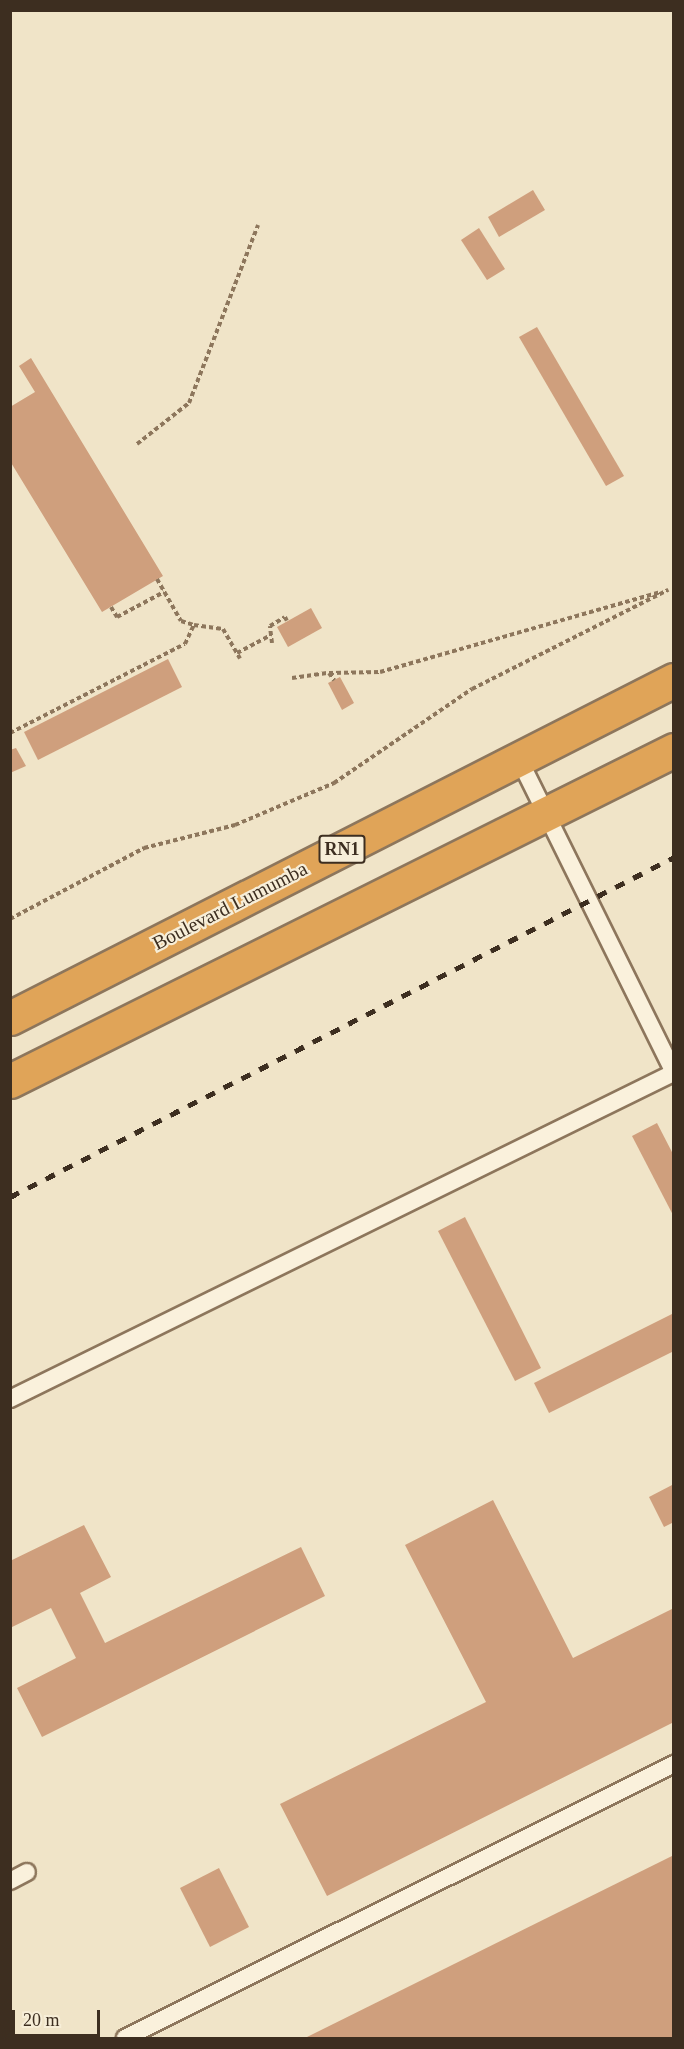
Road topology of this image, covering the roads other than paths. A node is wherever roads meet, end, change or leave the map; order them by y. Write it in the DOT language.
graph roads {
  1 [pos="674,680"];
  2 [pos="674,750"];
  3 [pos="519,759"];
  4 [pos="546,816"];
  5 [pos="10,1018"];
  6 [pos="673,1073"];
  7 [pos="10,1081"];
  8 [pos="10,1399"];
  9 [pos="674,1764"];
  10 [pos="27,1872"];
  11 [pos="10,1881"];
  12 [pos="125,2038"];
  1 -- 3 [label="highway, Boulevard Lumumba / RN1"];
  2 -- 4 [label="highway"];
  3 -- 4 [label="lane"];
  3 -- 5 [label="highway, Boulevard Lumumba / RN1"];
  4 -- 6 [label="lane"];
  4 -- 7 [label="highway"];
  6 -- 8 [label="lane"];
  9 -- 12 [label="lane"];
  10 -- 11 [label="lane"];
}
